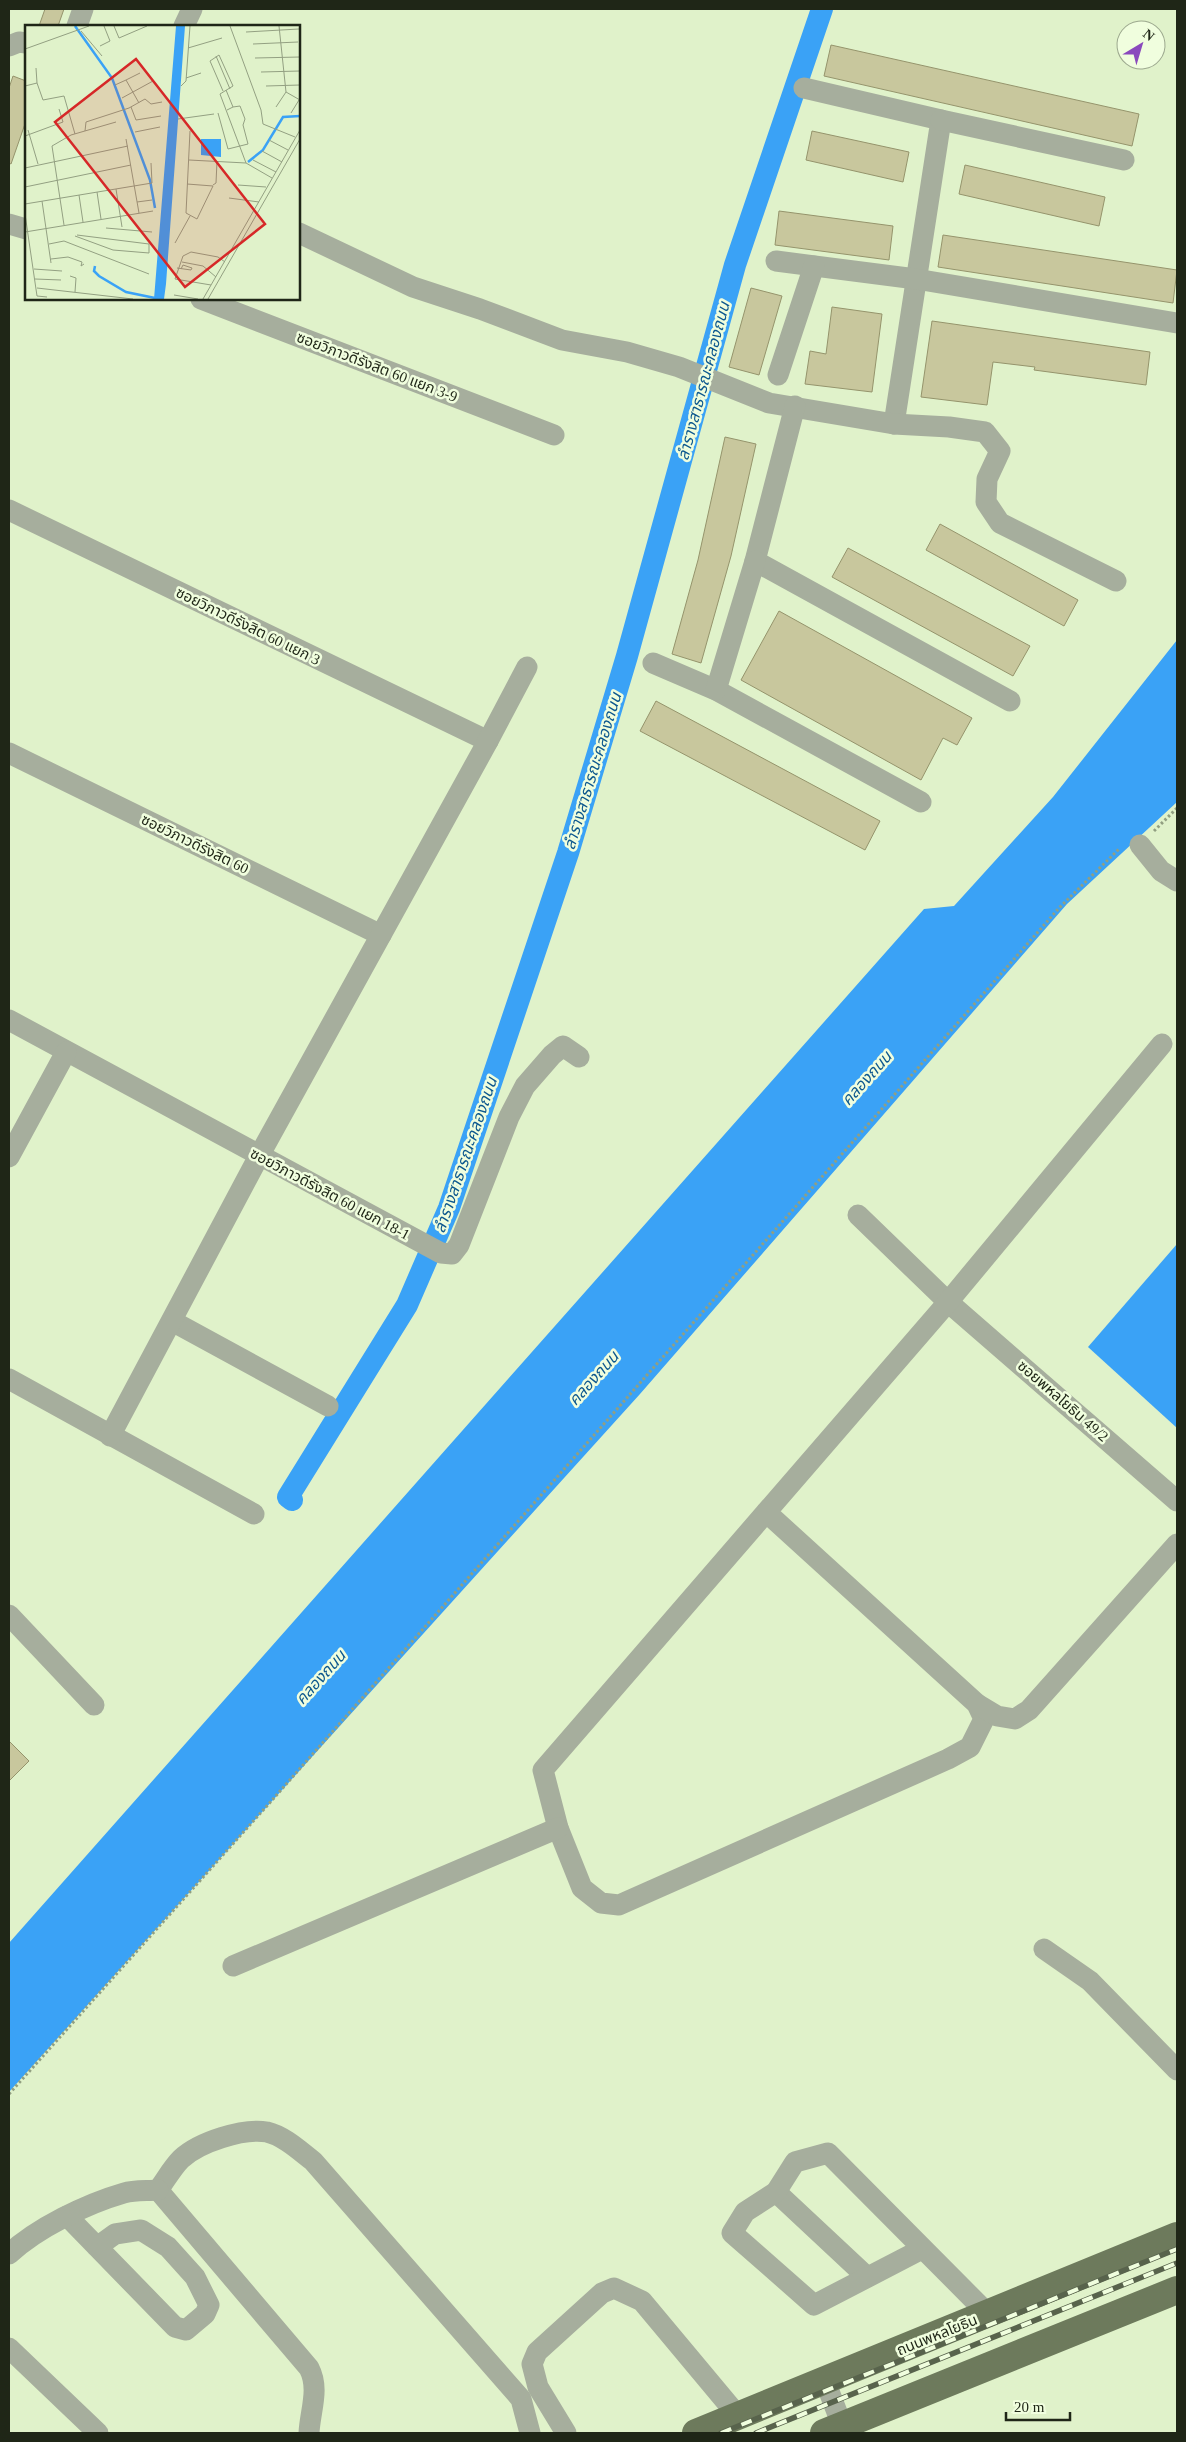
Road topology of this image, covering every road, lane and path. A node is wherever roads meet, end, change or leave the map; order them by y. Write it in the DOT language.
graph roads {
  1 [pos="83,9"];
  2 [pos="192,9"];
  3 [pos="77,25"];
  4 [pos="184,25"];
  5 [pos="25,43"];
  6 [pos="9,46"];
  7 [pos="804,88"];
  8 [pos="942,120"];
  9 [pos="1124,160"];
  10 [pos="9,224"];
  11 [pos="25,229"];
  12 [pos="300,233"];
  13 [pos="776,261"];
  14 [pos="814,266"];
  15 [pos="916,279"];
  16 [pos="206,300"];
  17 [pos="1177,323"];
  18 [pos="778,375"];
  19 [pos="796,406"];
  20 [pos="894,424"];
  21 [pos="554,435"];
  22 [pos="9,510"];
  23 [pos="755,561"];
  24 [pos="1116,581"];
  25 [pos="653,663"];
  26 [pos="527,667"];
  27 [pos="716,690"];
  28 [pos="1010,701"];
  29 [pos="488,741"];
  30 [pos="9,753"];
  31 [pos="921,802"];
  32 [pos="1177,808"];
  33 [pos="1140,845"];
  34 [pos="1177,881"];
  35 [pos="381,935"];
  36 [pos="9,1020"];
  37 [pos="1162,1044"];
  38 [pos="66,1052"];
  39 [pos="579,1057"];
  40 [pos="259,1156"];
  41 [pos="9,1157"];
  42 [pos="858,1216"];
  43 [pos="948,1302"];
  44 [pos="172,1320"];
  45 [pos="9,1379"];
  46 [pos="328,1406"];
  47 [pos="110,1436"];
  48 [pos="1177,1501"];
  49 [pos="766,1512"];
  50 [pos="254,1514"];
  51 [pos="1177,1544"];
  52 [pos="9,1615"];
  53 [pos="977,1704"];
  54 [pos="94,1705"];
  55 [pos="558,1828"];
  56 [pos="1044,1949"];
  57 [pos="232,1966"];
  58 [pos="1177,2070"];
  59 [pos="9,2094"];
  60 [pos="158,2190"];
  61 [pos="776,2192"];
  62 [pos="67,2216"];
  63 [pos="1177,2236"];
  64 [pos="97,2246"];
  65 [pos="922,2249"];
  66 [pos="9,2254"];
  67 [pos="867,2277"];
  68 [pos="1177,2290"];
  69 [pos="988,2314"];
  70 [pos="9,2348"];
  71 [pos="825,2381"];
  72 [pos="738,2416"];
  73 [pos="837,2431"];
  74 [pos="98,2433"];
  75 [pos="309,2433"];
  76 [pos="530,2433"];
  77 [pos="566,2433"];
  78 [pos="696,2433"];
  1 -- 3 [label="street"];
  2 -- 4 [label="street"];
  5 -- 6 [label="street"];
  7 -- 8 [label="street"];
  8 -- 9 [label="street"];
  8 -- 15 [label="street"];
  10 -- 11 [label="street"];
  12 -- 19 [label="street"];
  13 -- 14 [label="street"];
  14 -- 15 [label="street"];
  14 -- 18 [label="street"];
  15 -- 17 [label="street"];
  15 -- 20 [label="street"];
  16 -- 21 [label="street, ซอยวิภาวดีรังสิต 60 แยก 3-9"];
  19 -- 20 [label="street"];
  19 -- 23 [label="street"];
  20 -- 24 [label="street"];
  22 -- 29 [label="street, ซอยวิภาวดีรังสิต 60 แยก 3"];
  23 -- 27 [label="street"];
  23 -- 28 [label="street"];
  25 -- 27 [label="street"];
  26 -- 29 [label="street"];
  27 -- 31 [label="street"];
  29 -- 35 [label="street"];
  30 -- 35 [label="street, ซอยวิภาวดีรังสิต 60"];
  32 -- 33 [label="path"];
  33 -- 34 [label="street"];
  33 -- 59 [label="path"];
  35 -- 40 [label="street"];
  36 -- 38 [label="street, ซอยวิภาวดีรังสิต 60 แยก 18-1"];
  37 -- 43 [label="street"];
  38 -- 40 [label="street, ซอยวิภาวดีรังสิต 60 แยก 18-1"];
  38 -- 41 [label="street"];
  39 -- 40 [label="street, ซอยวิภาวดีรังสิต 60 แยก 18-1"];
  40 -- 44 [label="street"];
  42 -- 43 [label="street, ซอยพหลโยธิน 49/2"];
  43 -- 48 [label="street, ซอยพหลโยธิน 49/2"];
  43 -- 49 [label="street"];
  44 -- 46 [label="street"];
  44 -- 47 [label="street"];
  45 -- 47 [label="street"];
  47 -- 50 [label="street"];
  49 -- 53 [label="street"];
  49 -- 55 [label="street"];
  51 -- 53 [label="street"];
  52 -- 54 [label="street"];
  53 -- 55 [label="street"];
  55 -- 57 [label="street"];
  56 -- 58 [label="street"];
  60 -- 62 [label="street"];
  60 -- 75 [label="street"];
  60 -- 76 [label="street"];
  61 -- 65 [label="street"];
  61 -- 67 [label="street"];
  61 -- 67 [label="street"];
  62 -- 64 [label="street"];
  62 -- 66 [label="street"];
  63 -- 69 [label="main road, ถนนพหลโยธิน"];
  64 -- 64 [label="street"];
  65 -- 67 [label="street"];
  65 -- 69 [label="street"];
  68 -- 73 [label="main road"];
  69 -- 71 [label="main road, ถนนพหลโยธิน"];
  70 -- 74 [label="street"];
  71 -- 72 [label="main road, ถนนพหลโยธิน"];
  71 -- 73 [label="street"];
  72 -- 77 [label="street"];
  72 -- 78 [label="main road, ถนนพหลโยธิน"];
}
